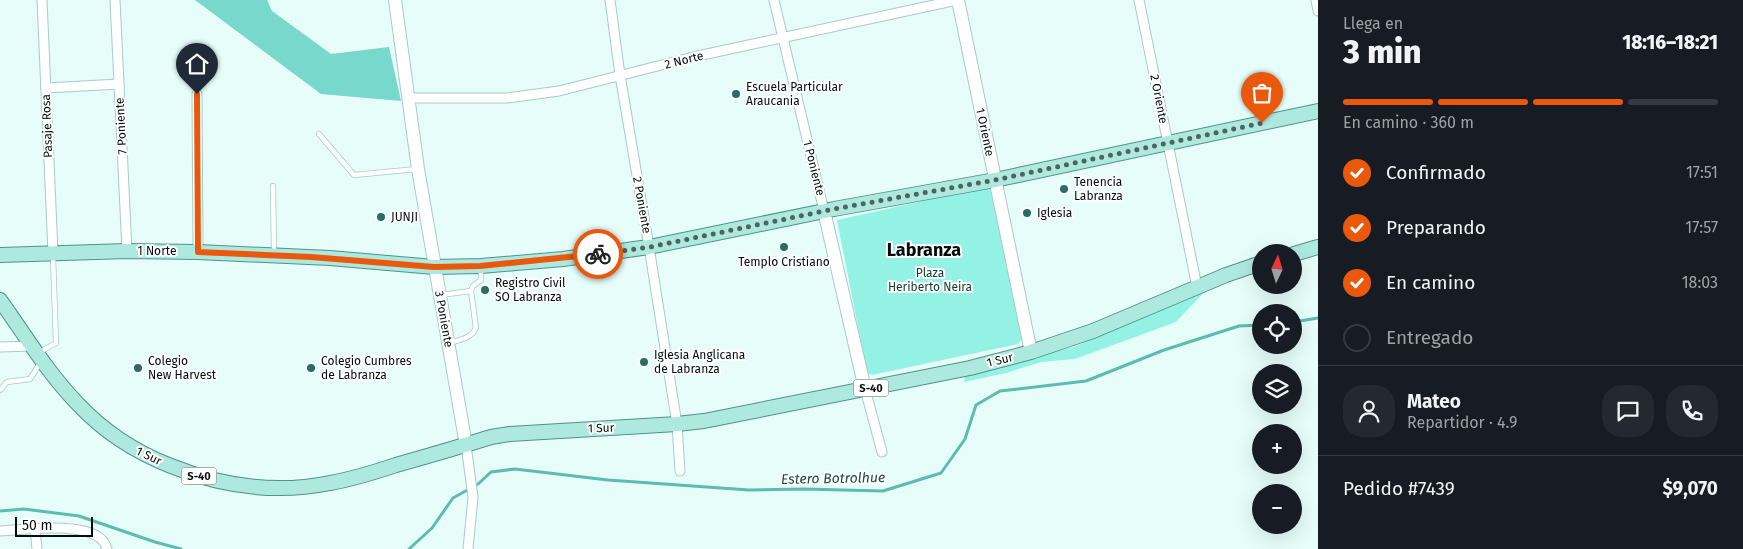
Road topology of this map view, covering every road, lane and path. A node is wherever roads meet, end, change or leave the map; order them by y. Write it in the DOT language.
graph roads {
  1 [pos="42,0"];
  2 [pos="115,0"];
  3 [pos="396,0"];
  4 [pos="610,0"];
  5 [pos="774,0"];
  6 [pos="957,0"];
  7 [pos="1140,0"];
  8 [pos="1316,0"];
  9 [pos="1318,11"];
  10 [pos="782,38"];
  11 [pos="620,76"];
  12 [pos="119,84"];
  13 [pos="46,88"];
  14 [pos="197,94"];
  15 [pos="409,98"];
  16 [pos="1318,111"];
  17 [pos="319,134"];
  18 [pos="1168,143"];
  19 [pos="418,169"];
  20 [pos="995,180"];
  21 [pos="273,186"];
  22 [pos="824,211"];
  23 [pos="650,247"];
  24 [pos="1318,247"];
  25 [pos="127,251"];
  26 [pos="198,252"];
  27 [pos="1302,252"];
  28 [pos="52,253"];
  29 [pos="274,255"];
  30 [pos="4,256"];
  31 [pos="480,266"];
  32 [pos="434,267"];
  33 [pos="1252,267"];
  34 [pos="1197,287"];
  35 [pos="471,291"];
  36 [pos="439,295"];
  37 [pos="0,300"];
  38 [pos="448,343"];
  39 [pos="0,347"];
  40 [pos="1031,352"];
  41 [pos="37,354"];
  42 [pos="865,389"];
  43 [pos="0,390"];
  44 [pos="677,424"];
  45 [pos="466,445"];
  46 [pos="882,452"];
  47 [pos="680,471"];
  48 [pos="35,528"];
  49 [pos="0,532"];
  50 [pos="37,549"];
  51 [pos="108,549"];
  52 [pos="468,549"];
  1 -- 13 [label="street, Pasaje Rosa"];
  2 -- 12 [label="street, 7 Poniente"];
  3 -- 15 [label="street, 3 Poniente"];
  4 -- 11 [label="street, 2 Poniente"];
  5 -- 10 [label="street, 1 Poniente"];
  6 -- 10 [label="street, 2 Norte"];
  6 -- 20 [label="street, 1 Oriente"];
  7 -- 18 [label="street, 2 Oriente"];
  8 -- 9 [label="street"];
  10 -- 11 [label="street, 2 Norte"];
  10 -- 22 [label="street, 1 Poniente"];
  11 -- 15 [label="street, 2 Norte"];
  11 -- 23 [label="street, 2 Poniente"];
  12 -- 13 [label="street"];
  12 -- 25 [label="street, 7 Poniente"];
  13 -- 28 [label="street, Pasaje Rosa"];
  14 -- 26 [label="street"];
  15 -- 19 [label="street, 3 Poniente"];
  16 -- 18 [label="main road, 1 Norte"];
  17 -- 19 [label="lane"];
  18 -- 20 [label="main road, 1 Norte"];
  18 -- 34 [label="street, 2 Oriente"];
  19 -- 32 [label="street, 3 Poniente"];
  20 -- 22 [label="main road, 1 Norte"];
  20 -- 40 [label="street, 1 Oriente"];
  21 -- 29 [label="lane"];
  22 -- 23 [label="main road, 1 Norte"];
  22 -- 42 [label="street, 1 Poniente"];
  23 -- 31 [label="main road, 1 Norte"];
  23 -- 44 [label="street, 2 Poniente"];
  24 -- 27 [label="main road"];
  25 -- 26 [label="main road, 1 Norte"];
  25 -- 28 [label="main road, 1 Norte"];
  26 -- 29 [label="main road, 1 Norte"];
  28 -- 30 [label="main road, 1 Norte"];
  28 -- 41 [label="lane"];
  29 -- 32 [label="main road, 1 Norte"];
  31 -- 32 [label="main road, 1 Norte"];
  31 -- 35 [label="lane"];
  32 -- 36 [label="street, 3 Poniente"];
  33 -- 34 [label="main road, 1 Sur / S-40"];
  34 -- 40 [label="main road, 1 Sur / S-40"];
  35 -- 36 [label="lane"];
  35 -- 38 [label="lane"];
  36 -- 38 [label="street, 3 Poniente"];
  37 -- 41 [label="main road, 1 Sur / S-40"];
  38 -- 45 [label="street, 3 Poniente"];
  39 -- 41 [label="street"];
  40 -- 42 [label="main road, 1 Sur / S-40"];
  41 -- 43 [label="lane"];
  41 -- 45 [label="main road, 1 Sur / S-40"];
  42 -- 44 [label="main road, 1 Sur / S-40"];
  42 -- 46 [label="street, 1 Poniente"];
  44 -- 45 [label="main road, 1 Sur / S-40"];
  44 -- 47 [label="street, 2 Poniente"];
  45 -- 52 [label="street, 3 Poniente"];
  48 -- 49 [label="street"];
  48 -- 50 [label="street"];
  48 -- 51 [label="street"];
}
